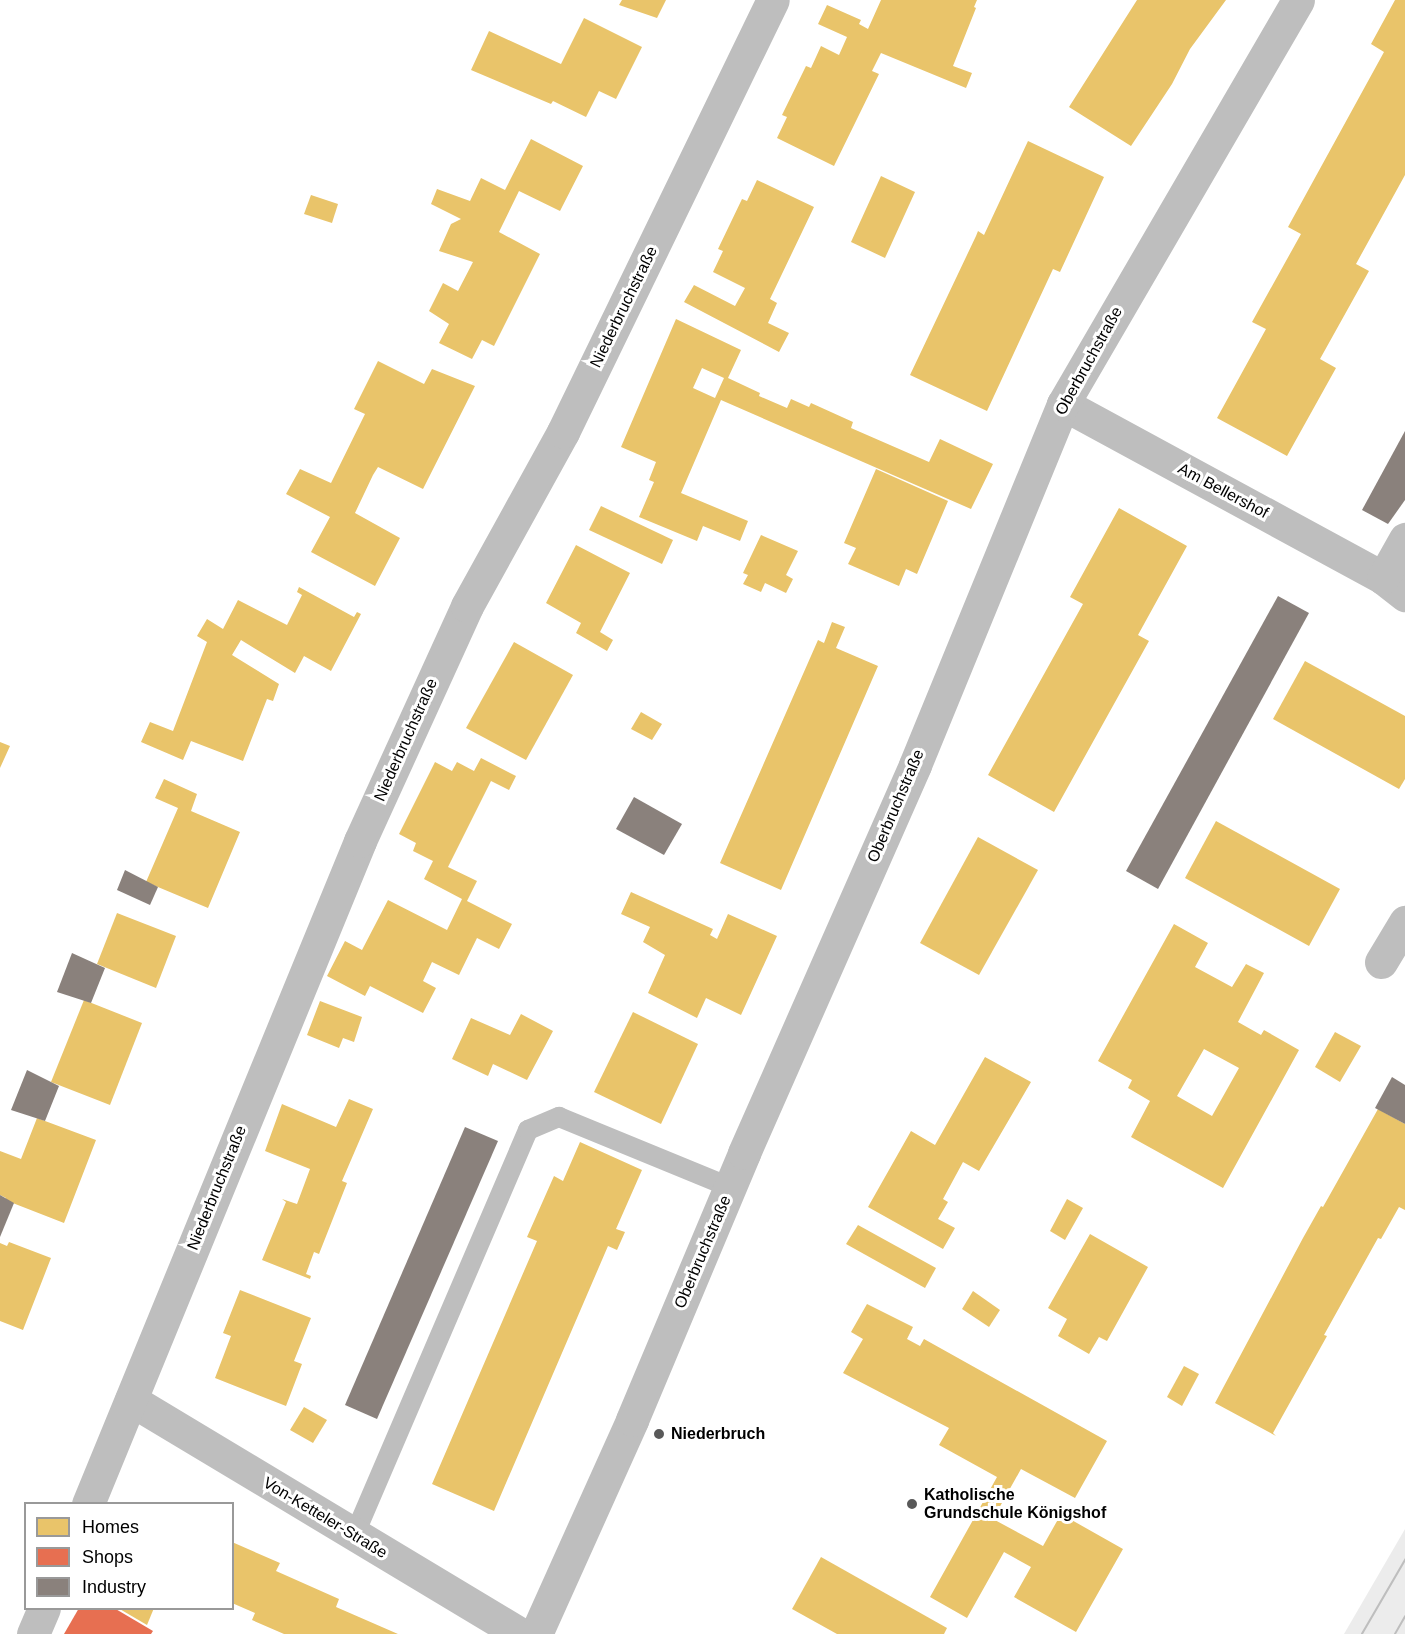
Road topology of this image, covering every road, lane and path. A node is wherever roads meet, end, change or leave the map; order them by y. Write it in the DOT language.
graph roads {
  1 [pos="773,0"];
  2 [pos="1298,0"];
  3 [pos="1063,404"];
  4 [pos="1405,539"];
  5 [pos="1394,587"];
  6 [pos="1405,922"];
  7 [pos="1381,962"];
  8 [pos="730,1187"];
  9 [pos="131,1400"];
  10 [pos="88,1502"];
  11 [pos="354,1536"];
  12 [pos="43,1610"];
  13 [pos="33,1634"];
  14 [pos="521,1634"];
  15 [pos="536,1634"];
  1 -- 9 [label="street, Niederbruchstraße"];
  2 -- 3 [label="street, Oberbruchstraße"];
  3 -- 5 [label="street, Am Bellershof"];
  3 -- 8 [label="street, Oberbruchstraße"];
  4 -- 5 [label="street, Am Bellershof"];
  6 -- 7 [label="street"];
  8 -- 11 [label="lane"];
  8 -- 15 [label="street, Oberbruchstraße"];
  9 -- 10 [label="street, Niederbruchstraße"];
  9 -- 11 [label="street, Von-Ketteler-Straße"];
  11 -- 14 [label="street, Von-Ketteler-Straße"];
  12 -- 13 [label="street"];
}
